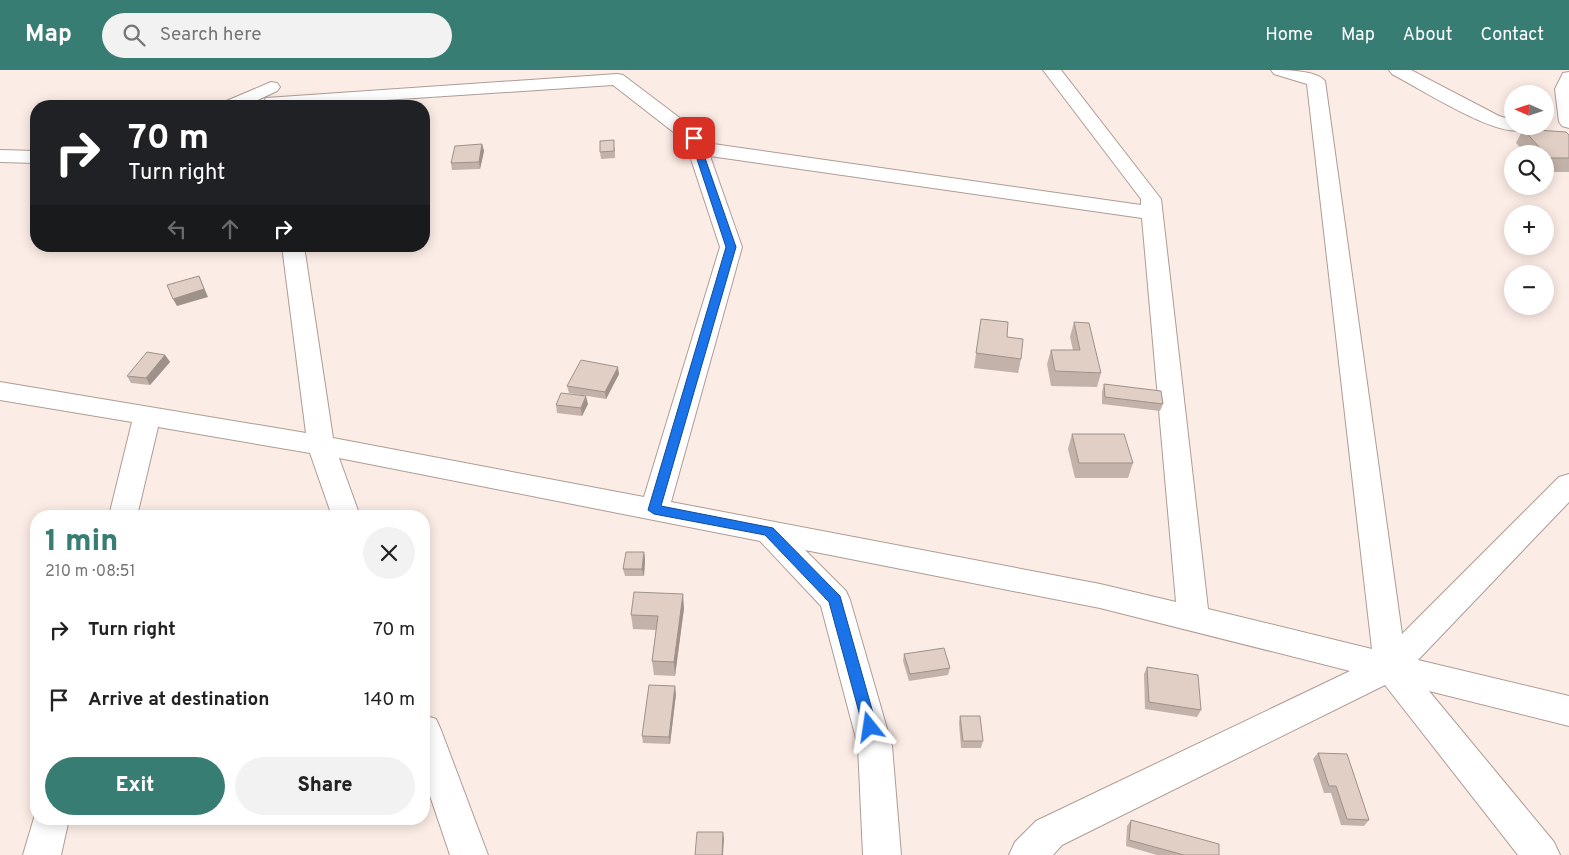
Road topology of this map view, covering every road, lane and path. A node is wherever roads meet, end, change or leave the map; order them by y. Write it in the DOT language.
graph roads {
  1 [pos="1052,70"];
  2 [pos="1280,70"];
  3 [pos="1398,70"];
  4 [pos="1569,77"];
  5 [pos="274,91"];
  6 [pos="248,100"];
  7 [pos="1569,122"];
  8 [pos="1504,123"];
  9 [pos="698,148"];
  10 [pos="0,156"];
  11 [pos="30,157"];
  12 [pos="1152,213"];
  13 [pos="294,252"];
  14 [pos="0,391"];
  15 [pos="146,415"];
  16 [pos="321,445"];
  17 [pos="1569,484"];
  18 [pos="124,510"];
  19 [pos="344,510"];
  20 [pos="654,510"];
  21 [pos="768,532"];
  22 [pos="1193,619"];
  23 [pos="1390,667"];
  24 [pos="1569,711"];
  25 [pos="430,747"];
  26 [pos="50,825"];
  27 [pos="42,855"];
  28 [pos="469,855"];
  29 [pos="882,855"];
  30 [pos="1028,855"];
  31 [pos="1541,855"];
  1 -- 12 [label="street"];
  2 -- 23 [label="street"];
  3 -- 8 [label="street"];
  4 -- 7 [label="street"];
  5 -- 6 [label="street"];
  5 -- 9 [label="street"];
  9 -- 12 [label="street"];
  9 -- 20 [label="street"];
  10 -- 11 [label="street"];
  12 -- 22 [label="street"];
  13 -- 16 [label="street"];
  14 -- 15 [label="street"];
  15 -- 16 [label="street"];
  15 -- 18 [label="street"];
  16 -- 19 [label="street"];
  16 -- 20 [label="street"];
  17 -- 23 [label="street"];
  20 -- 21 [label="street"];
  21 -- 22 [label="street"];
  21 -- 29 [label="street"];
  22 -- 23 [label="street"];
  23 -- 24 [label="street"];
  23 -- 30 [label="street"];
  23 -- 31 [label="street"];
  25 -- 28 [label="street"];
  26 -- 27 [label="street"];
}
